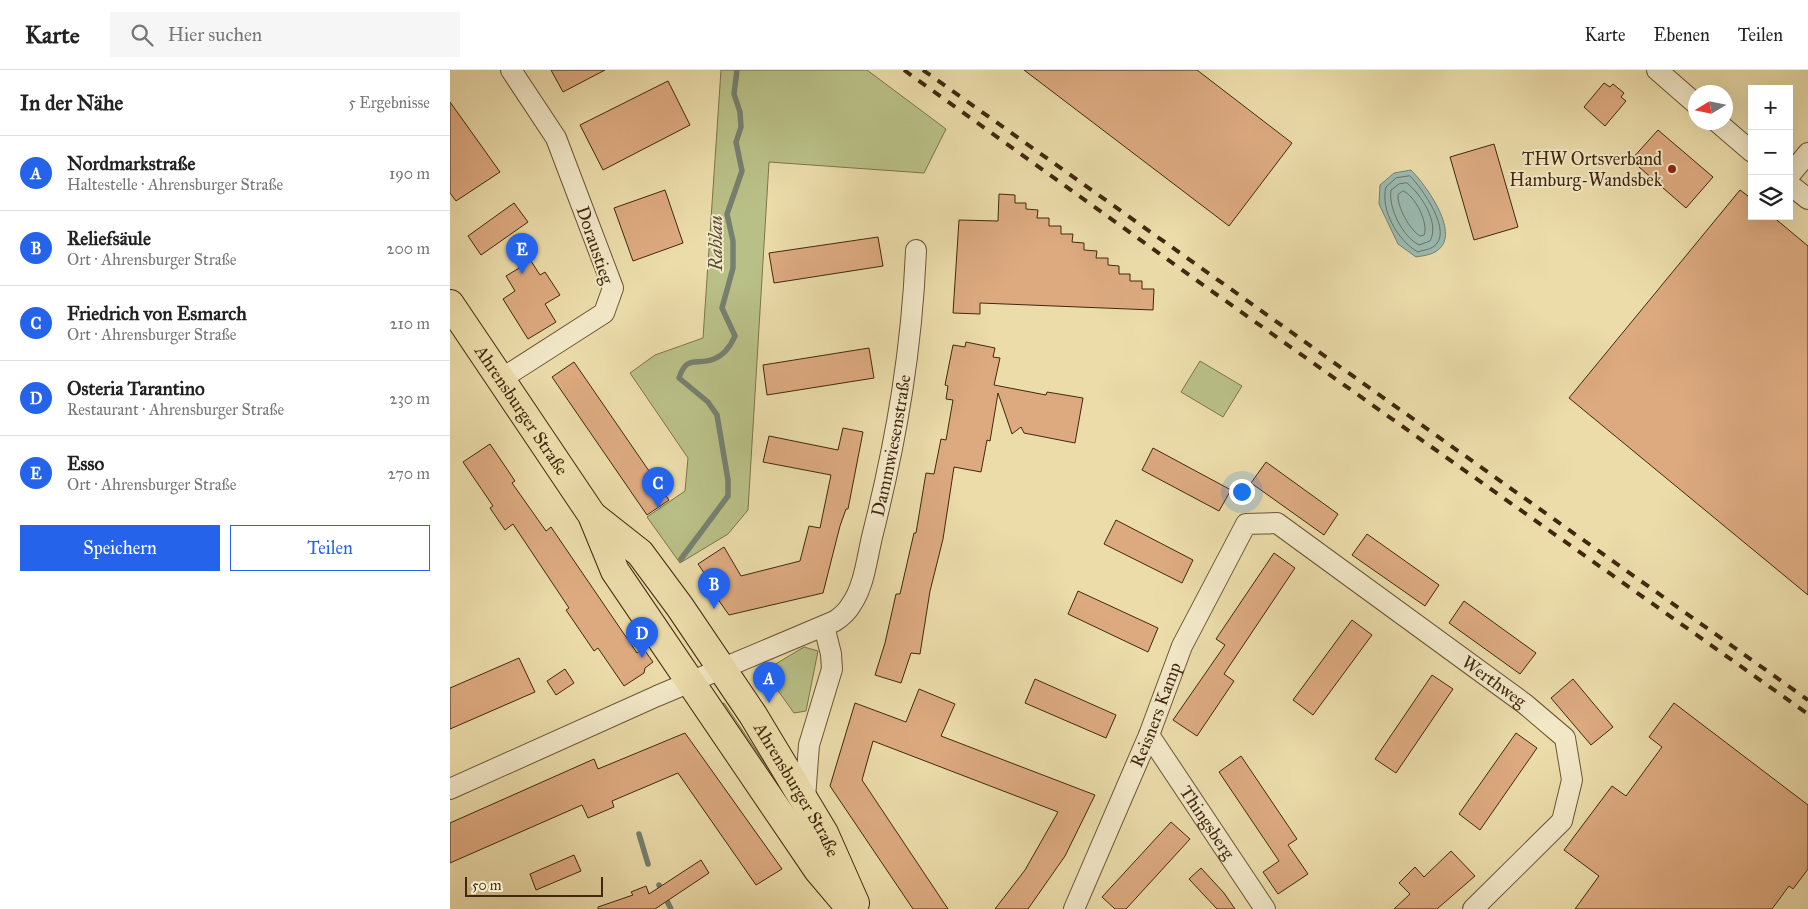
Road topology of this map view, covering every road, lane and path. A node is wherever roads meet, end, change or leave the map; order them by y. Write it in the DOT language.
graph roads {
  1 [pos="511,70"];
  2 [pos="1657,70"];
  3 [pos="1688,97"];
  4 [pos="1726,130"];
  5 [pos="1748,149"];
  6 [pos="1808,153"];
  7 [pos="1790,175"];
  8 [pos="1793,187"];
  9 [pos="1808,199"];
  10 [pos="916,250"];
  11 [pos="450,304"];
  12 [pos="501,379"];
  13 [pos="592,515"];
  14 [pos="1246,524"];
  15 [pos="824,626"];
  16 [pos="721,668"];
  17 [pos="691,681"];
  18 [pos="1149,735"];
  19 [pos="450,789"];
  20 [pos="805,798"];
  21 [pos="851,909"];
  22 [pos="858,909"];
  23 [pos="1074,909"];
  24 [pos="1265,909"];
  25 [pos="1473,909"];
  1 -- 12 [label="street, Doraustieg"];
  2 -- 3 [label="street"];
  4 -- 5 [label="street"];
  6 -- 7 [label="street"];
  8 -- 9 [label="street"];
  10 -- 15 [label="street, Dammwiesenstraße"];
  11 -- 12 [label="main road, Ahrensburger Straße"];
  12 -- 13 [label="main road, Ahrensburger Straße"];
  13 -- 16 [label="main road, Ahrensburger Straße"];
  13 -- 17 [label="main road, Ahrensburger Straße"];
  14 -- 18 [label="street, Reisners Kamp"];
  14 -- 25 [label="street, Werthweg"];
  15 -- 16 [label="street, Dammwiesenstraße"];
  15 -- 20 [label="street"];
  16 -- 17 [label="street, Dammwiesenstraße"];
  16 -- 20 [label="main road, Ahrensburger Straße"];
  17 -- 19 [label="street, Dammwiesenstraße"];
  17 -- 21 [label="main road, Ahrensburger Straße"];
  18 -- 23 [label="street, Reisners Kamp"];
  18 -- 24 [label="street, Thingsberg"];
  20 -- 22 [label="main road, Ahrensburger Straße"];
}
